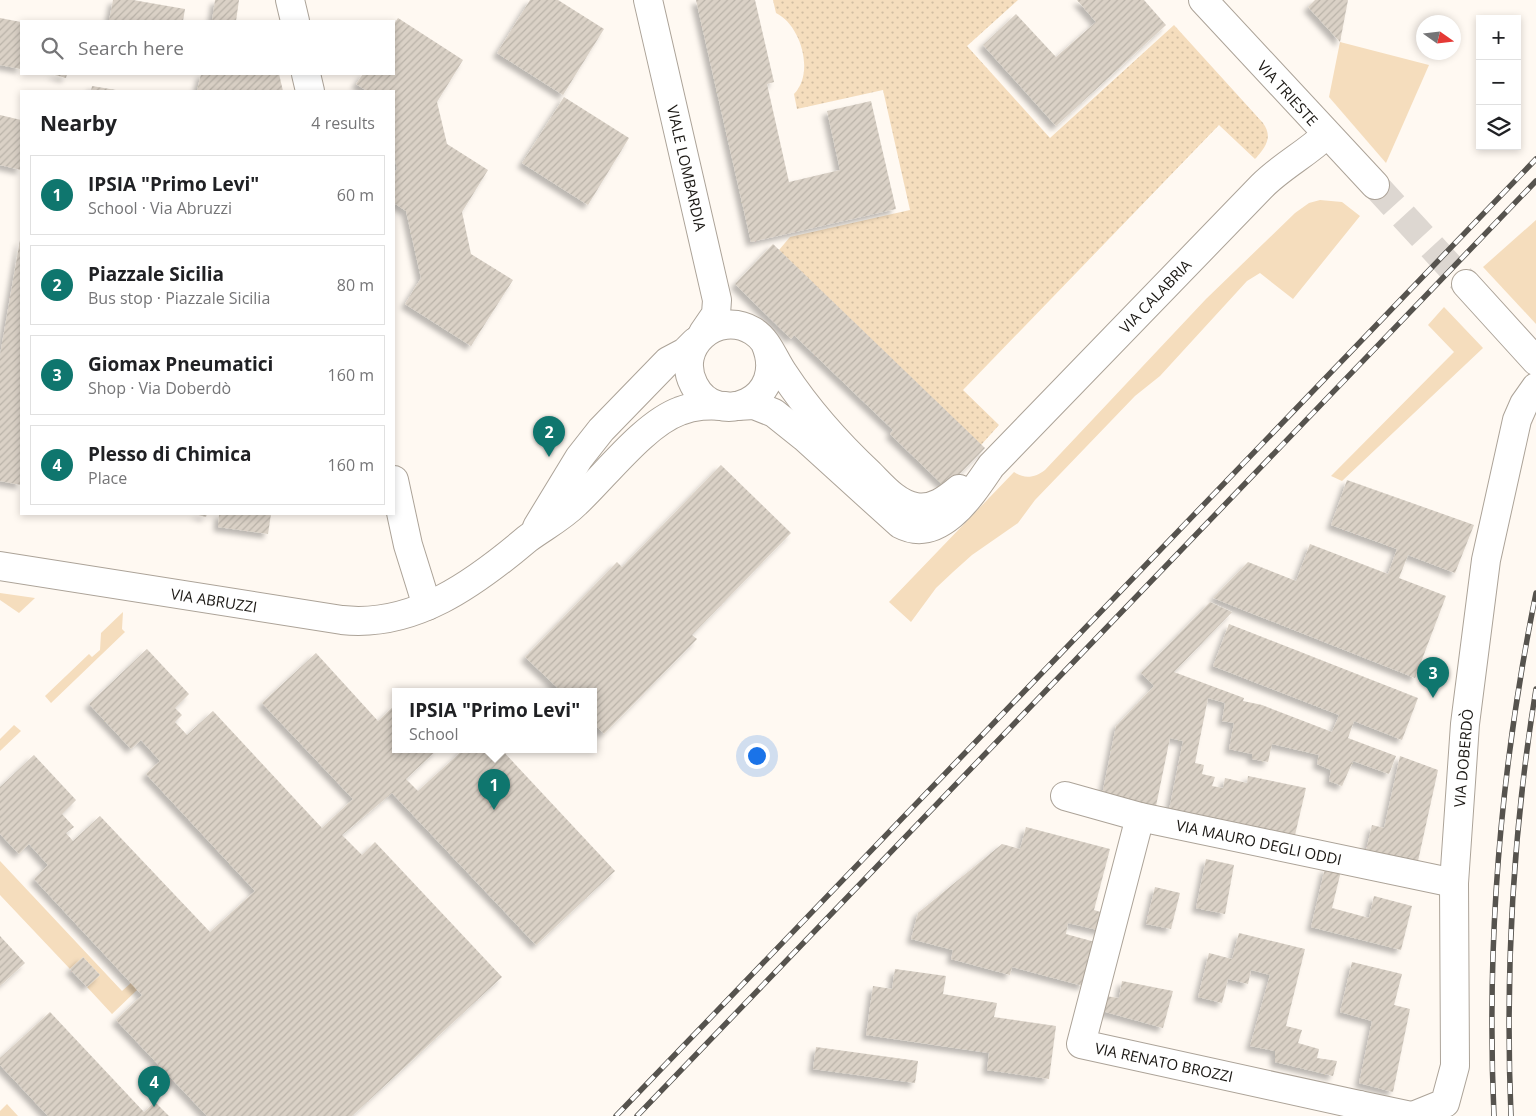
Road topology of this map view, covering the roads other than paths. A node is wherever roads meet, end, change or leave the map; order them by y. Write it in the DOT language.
graph roads {
  1 [pos="290,0"];
  2 [pos="648,0"];
  3 [pos="1203,0"];
  4 [pos="295,20"];
  5 [pos="306,75"];
  6 [pos="310,90"];
  7 [pos="1326,135"];
  8 [pos="1375,185"];
  9 [pos="1466,284"];
  10 [pos="699,338"];
  11 [pos="765,343"];
  12 [pos="1536,361"];
  13 [pos="1536,387"];
  14 [pos="731,406"];
  15 [pos="992,466"];
  16 [pos="395,485"];
  17 [pos="520,547"];
  18 [pos="0,566"];
  19 [pos="427,606"];
  20 [pos="1066,796"];
  21 [pos="1140,817"];
  22 [pos="1454,883"];
  23 [pos="1359,1110"];
  24 [pos="1412,1116"];
  1 -- 4 [label="street"];
  2 -- 10 [label="street, VIALE LOMBARDIA"];
  3 -- 7 [label="street, VIA TRIESTE"];
  5 -- 6 [label="street"];
  7 -- 8 [label="street, VIA TRIESTE"];
  7 -- 15 [label="street, VIA CALABRIA"];
  9 -- 12 [label="street"];
  10 -- 11 [label="street"];
  10 -- 14 [label="street, VIALE LOMBARDIA"];
  10 -- 17 [label="street"];
  11 -- 14 [label="street"];
  11 -- 15 [label="street, VIA CALABRIA"];
  13 -- 22 [label="street, VIA DOBERDÒ"];
  14 -- 15 [label="street, VIA CALABRIA"];
  14 -- 17 [label="street"];
  16 -- 19 [label="street"];
  17 -- 19 [label="street, VIA ABRUZZI"];
  18 -- 19 [label="street, VIA ABRUZZI"];
  20 -- 21 [label="street, VIA MAURO DEGLI ODDI"];
  21 -- 22 [label="street, VIA MAURO DEGLI ODDI"];
  21 -- 23 [label="street, VIA RENATO BROZZI"];
  22 -- 24 [label="street, VIA DOBERDÒ"];
  23 -- 24 [label="street, VIA DOBERDÒ"];
}
